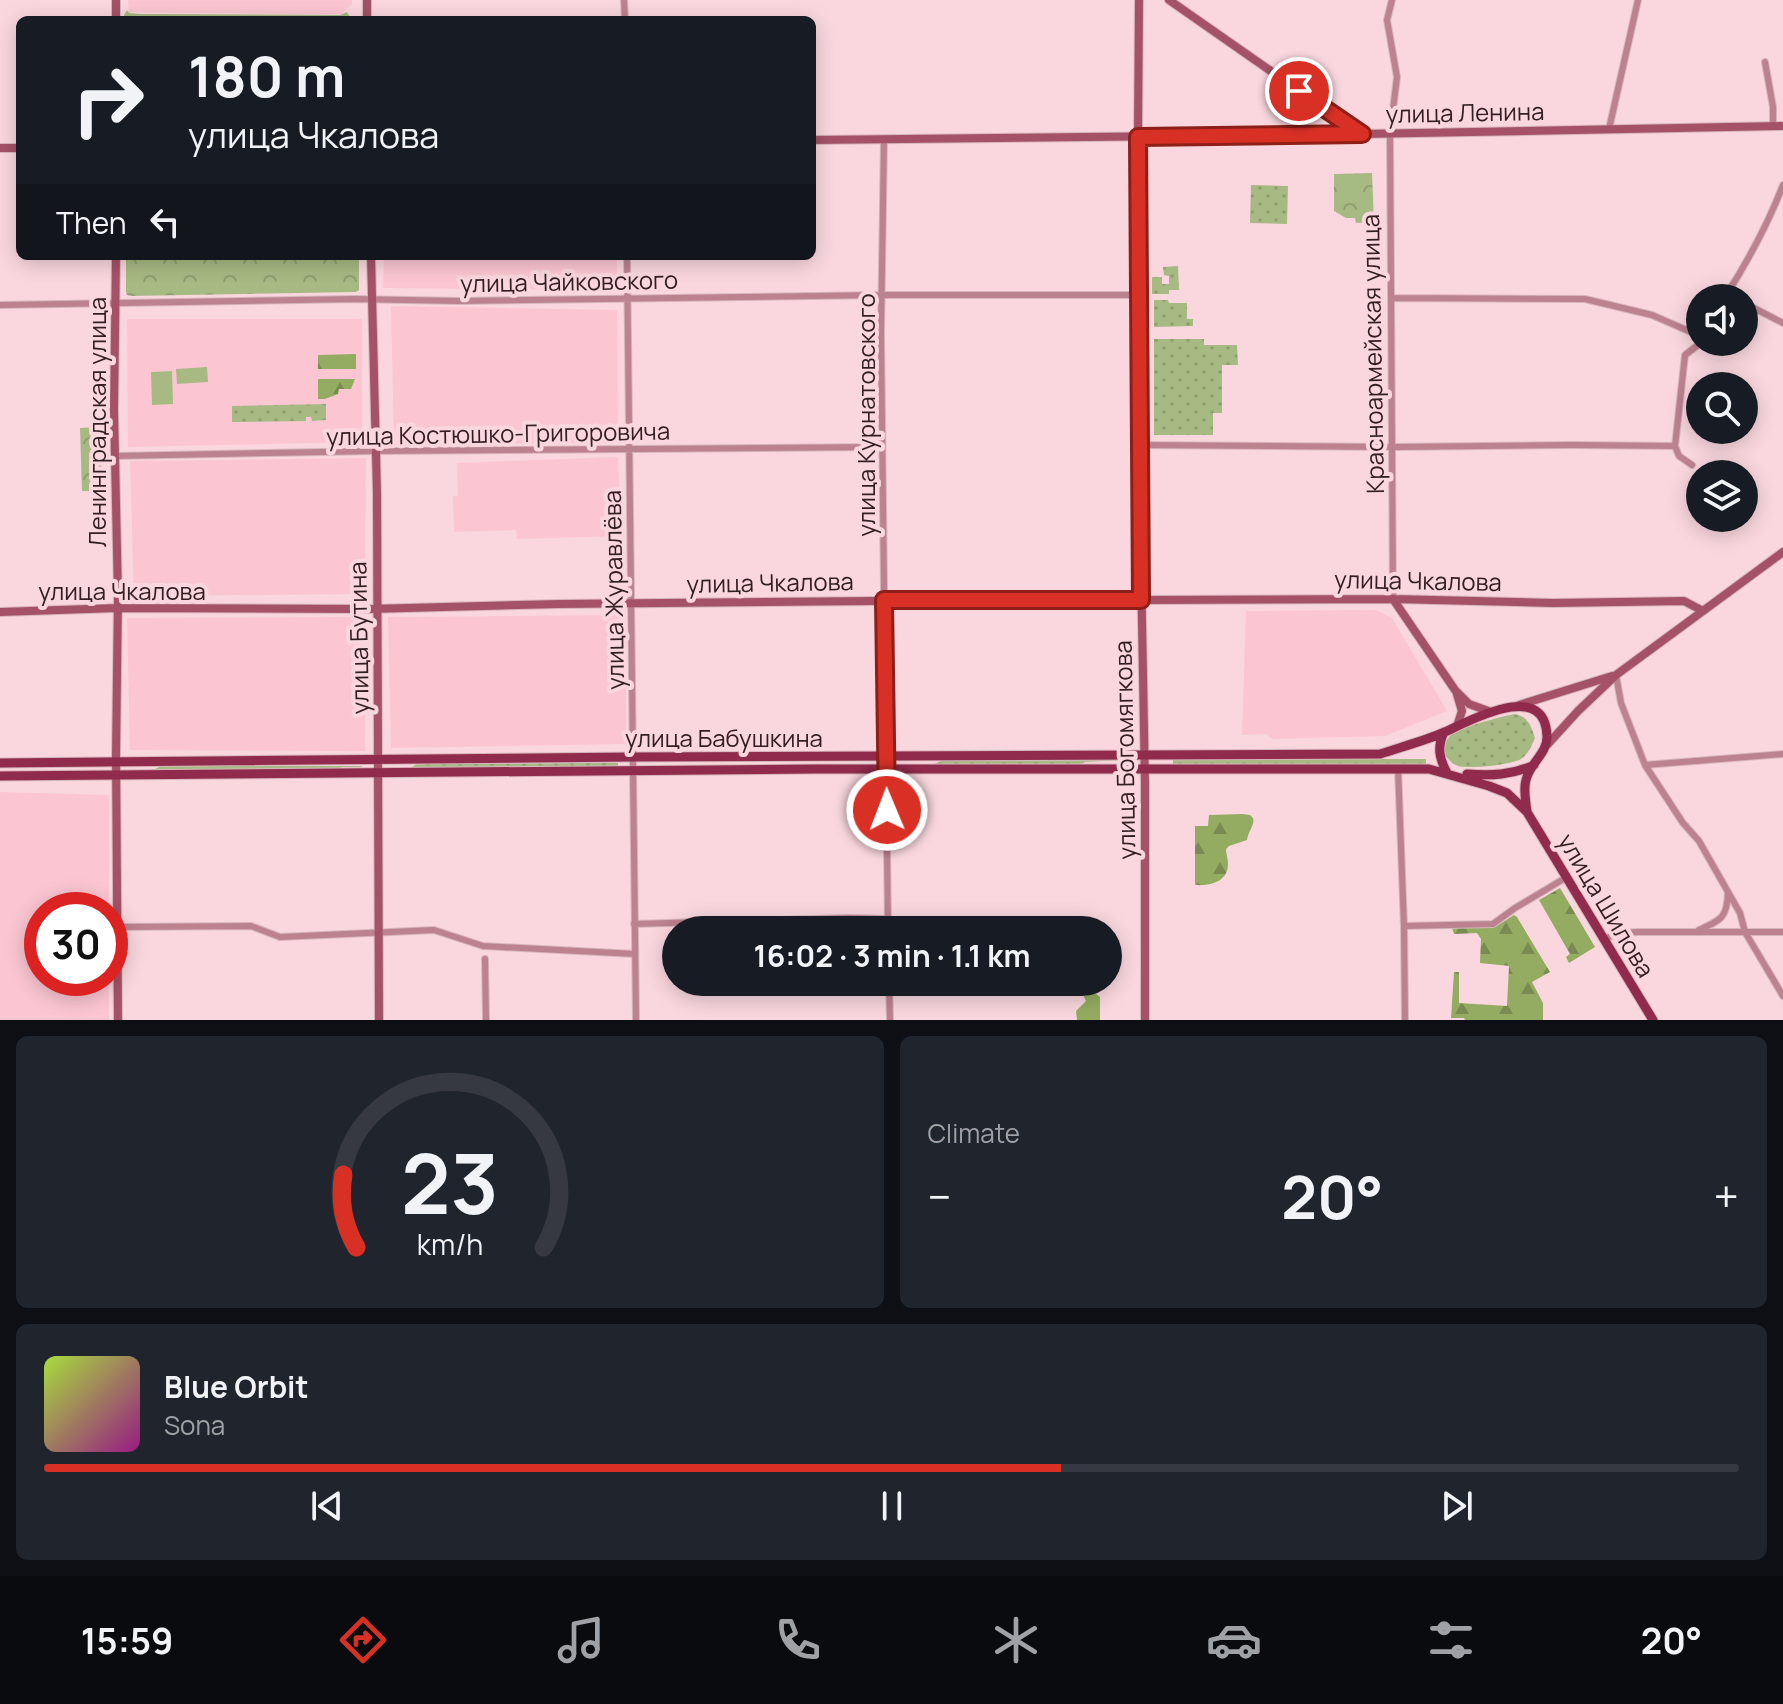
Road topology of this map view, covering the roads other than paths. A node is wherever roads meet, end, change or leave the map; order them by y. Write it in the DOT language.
graph roads {
  1 [pos="1139,0"];
  2 [pos="1169,0"];
  3 [pos="1392,0"];
  4 [pos="1638,0"];
  5 [pos="1765,62"];
  6 [pos="1773,126"];
  7 [pos="1783,126"];
  8 [pos="1609,129"];
  9 [pos="1362,134"];
  10 [pos="1390,134"];
  11 [pos="1138,137"];
  12 [pos="884,139"];
  13 [pos="816,140"];
  14 [pos="1783,185"];
  15 [pos="116,260"];
  16 [pos="371,260"];
  17 [pos="627,260"];
  18 [pos="1736,284"];
  19 [pos="882,295"];
  20 [pos="1139,295"];
  21 [pos="628,298"];
  22 [pos="1392,298"];
  23 [pos="372,300"];
  24 [pos="115,303"];
  25 [pos="0,305"];
  26 [pos="1758,310"];
  27 [pos="1783,323"];
  28 [pos="1686,330"];
  29 [pos="1686,354"];
  30 [pos="1139,445"];
  31 [pos="1675,446"];
  32 [pos="882,447"];
  33 [pos="1394,447"];
  34 [pos="629,450"];
  35 [pos="376,451"];
  36 [pos="114,456"];
  37 [pos="1686,461"];
  38 [pos="1783,552"];
  39 [pos="1393,599"];
  40 [pos="884,600"];
  41 [pos="1141,600"];
  42 [pos="631,603"];
  43 [pos="117,608"];
  44 [pos="378,609"];
  45 [pos="1703,611"];
  46 [pos="0,612"];
  47 [pos="1616,675"];
  48 [pos="1455,690"];
  49 [pos="1519,705"];
  50 [pos="1491,712"];
  51 [pos="1457,726"];
  52 [pos="1444,732"];
  53 [pos="1547,745"];
  54 [pos="1783,754"];
  55 [pos="886,756"];
  56 [pos="1145,756"];
  57 [pos="633,757"];
  58 [pos="379,760"];
  59 [pos="116,762"];
  60 [pos="0,763"];
  61 [pos="1534,765"];
  62 [pos="1645,765"];
  63 [pos="1398,768"];
  64 [pos="1145,769"];
  65 [pos="634,770"];
  66 [pos="886,770"];
  67 [pos="379,773"];
  68 [pos="1447,773"];
  69 [pos="0,776"];
  70 [pos="116,776"];
  71 [pos="1527,812"];
  72 [pos="1567,877"];
  73 [pos="117,892"];
  74 [pos="1728,893"];
  75 [pos="887,916"];
  76 [pos="662,923"];
  77 [pos="634,924"];
  78 [pos="1404,926"];
  79 [pos="128,927"];
  80 [pos="380,931"];
  81 [pos="1694,932"];
  82 [pos="1745,932"];
  83 [pos="1783,932"];
  84 [pos="1604,939"];
  85 [pos="635,954"];
  86 [pos="485,959"];
  87 [pos="118,996"];
  88 [pos="889,996"];
  89 [pos="1783,996"];
  90 [pos="118,1020"];
  91 [pos="379,1020"];
  92 [pos="486,1020"];
  93 [pos="636,1020"];
  94 [pos="890,1020"];
  95 [pos="1145,1020"];
  96 [pos="1405,1020"];
  97 [pos="1653,1020"];
  1 -- 11 [label="main road, улица Богомягкова"];
  2 -- 9 [label="main road"];
  3 -- 10 [label="street, Красноармейская улица"];
  4 -- 8 [label="street"];
  5 -- 6 [label="street"];
  6 -- 7 [label="main road, улица Ленина"];
  6 -- 8 [label="main road, улица Ленина"];
  8 -- 10 [label="main road, улица Ленина"];
  9 -- 10 [label="main road, улица Ленина"];
  9 -- 11 [label="main road, улица Ленина"];
  10 -- 22 [label="street, Красноармейская улица"];
  11 -- 12 [label="main road, улица Ленина"];
  11 -- 20 [label="main road, улица Богомягкова"];
  12 -- 13 [label="main road, улица Ленина"];
  12 -- 19 [label="street, улица Курнатовского"];
  14 -- 18 [label="street"];
  15 -- 24 [label="main road, Ленинградская улица"];
  16 -- 23 [label="main road, улица Бутина"];
  17 -- 21 [label="street, улица Журавлёва"];
  19 -- 20 [label="street, улица Чайковского"];
  19 -- 21 [label="street, улица Чайковского"];
  19 -- 32 [label="street, улица Курнатовского"];
  20 -- 30 [label="main road, улица Богомягкова"];
  21 -- 23 [label="street, улица Чайковского"];
  21 -- 34 [label="street, улица Журавлёва"];
  22 -- 28 [label="street"];
  22 -- 33 [label="street, Красноармейская улица"];
  23 -- 24 [label="street, улица Чайковского"];
  23 -- 35 [label="main road, улица Бутина"];
  24 -- 25 [label="street, улица Чайковского"];
  24 -- 36 [label="main road, Ленинградская улица"];
  26 -- 27 [label="street"];
  29 -- 31 [label="street"];
  30 -- 33 [label="street"];
  30 -- 41 [label="main road, улица Богомягкова"];
  31 -- 33 [label="street"];
  31 -- 37 [label="street"];
  32 -- 34 [label="street, улица Костюшко-Григоровича"];
  32 -- 40 [label="street, улица Курнатовского"];
  33 -- 39 [label="street, Красноармейская улица"];
  34 -- 35 [label="street, улица Костюшко-Григоровича"];
  34 -- 42 [label="street, улица Журавлёва"];
  35 -- 36 [label="street, улица Костюшко-Григоровича"];
  35 -- 44 [label="main road, улица Бутина"];
  36 -- 43 [label="main road, Ленинградская улица"];
  38 -- 45 [label="main road"];
  39 -- 41 [label="main road, улица Чкалова"];
  39 -- 45 [label="main road, улица Чкалова"];
  39 -- 48 [label="main road"];
  40 -- 41 [label="main road, улица Чкалова"];
  40 -- 42 [label="main road, улица Чкалова"];
  40 -- 55 [label="street, улица Курнатовского"];
  41 -- 56 [label="main road, улица Богомягкова"];
  42 -- 44 [label="main road, улица Чкалова"];
  42 -- 57 [label="street, улица Журавлёва"];
  43 -- 44 [label="main road, улица Чкалова"];
  43 -- 46 [label="main road, улица Чкалова"];
  43 -- 59 [label="main road, Ленинградская улица"];
  44 -- 58 [label="main road, улица Бутина"];
  45 -- 47 [label="main road"];
  47 -- 49 [label="main road"];
  47 -- 53 [label="main road"];
  47 -- 62 [label="street"];
  48 -- 50 [label="main road"];
  48 -- 51 [label="main road"];
  49 -- 50 [label="main road, улица Бабушкина"];
  49 -- 53 [label="main road"];
  50 -- 51 [label="main road, улица Бабушкина"];
  51 -- 52 [label="main road, улица Бабушкина"];
  52 -- 56 [label="main road, улица Бабушкина"];
  52 -- 68 [label="main road"];
  53 -- 61 [label="main road"];
  54 -- 62 [label="street"];
  55 -- 56 [label="main road, улица Бабушкина"];
  55 -- 57 [label="main road, улица Бабушкина"];
  55 -- 66 [label="street, улица Курнатовского"];
  56 -- 64 [label="main road, улица Богомягкова"];
  57 -- 58 [label="main road, улица Бабушкина"];
  57 -- 65 [label="street, улица Журавлёва"];
  58 -- 59 [label="main road, улица Бабушкина"];
  58 -- 67 [label="main road, улица Бутина"];
  59 -- 60 [label="main road, улица Бабушкина"];
  59 -- 70 [label="main road, Ленинградская улица"];
  61 -- 68 [label="main road"];
  61 -- 71 [label="main road"];
  62 -- 74 [label="street"];
  63 -- 64 [label="main road, улица Бабушкина"];
  63 -- 68 [label="main road, улица Бабушкина"];
  63 -- 78 [label="street"];
  64 -- 66 [label="main road, улица Бабушкина"];
  64 -- 95 [label="main road, улица Богомягкова"];
  65 -- 66 [label="main road, улица Бабушкина"];
  65 -- 67 [label="main road, улица Бабушкина"];
  65 -- 77 [label="street, улица Журавлёва"];
  66 -- 75 [label="street, улица Курнатовского"];
  67 -- 70 [label="main road, улица Бабушкина"];
  67 -- 80 [label="main road, улица Бутина"];
  68 -- 71 [label="main road"];
  69 -- 70 [label="main road, улица Бабушкина"];
  70 -- 73 [label="main road, Ленинградская улица"];
  71 -- 72 [label="main road, улица Шилова"];
  72 -- 78 [label="street"];
  72 -- 84 [label="main road, улица Шилова"];
  74 -- 81 [label="street"];
  74 -- 82 [label="street"];
  76 -- 77 [label="street"];
  77 -- 85 [label="street, улица Журавлёва"];
  78 -- 96 [label="street"];
  79 -- 80 [label="street"];
  80 -- 85 [label="street"];
  80 -- 91 [label="main road, улица Бутина"];
  81 -- 82 [label="street"];
  81 -- 84 [label="street"];
  82 -- 83 [label="street"];
  82 -- 89 [label="street"];
  84 -- 97 [label="main road, улица Шилова"];
  85 -- 93 [label="street, улица Журавлёва"];
  86 -- 92 [label="street"];
  87 -- 90 [label="main road, Ленинградская улица"];
  88 -- 94 [label="street"];
}
